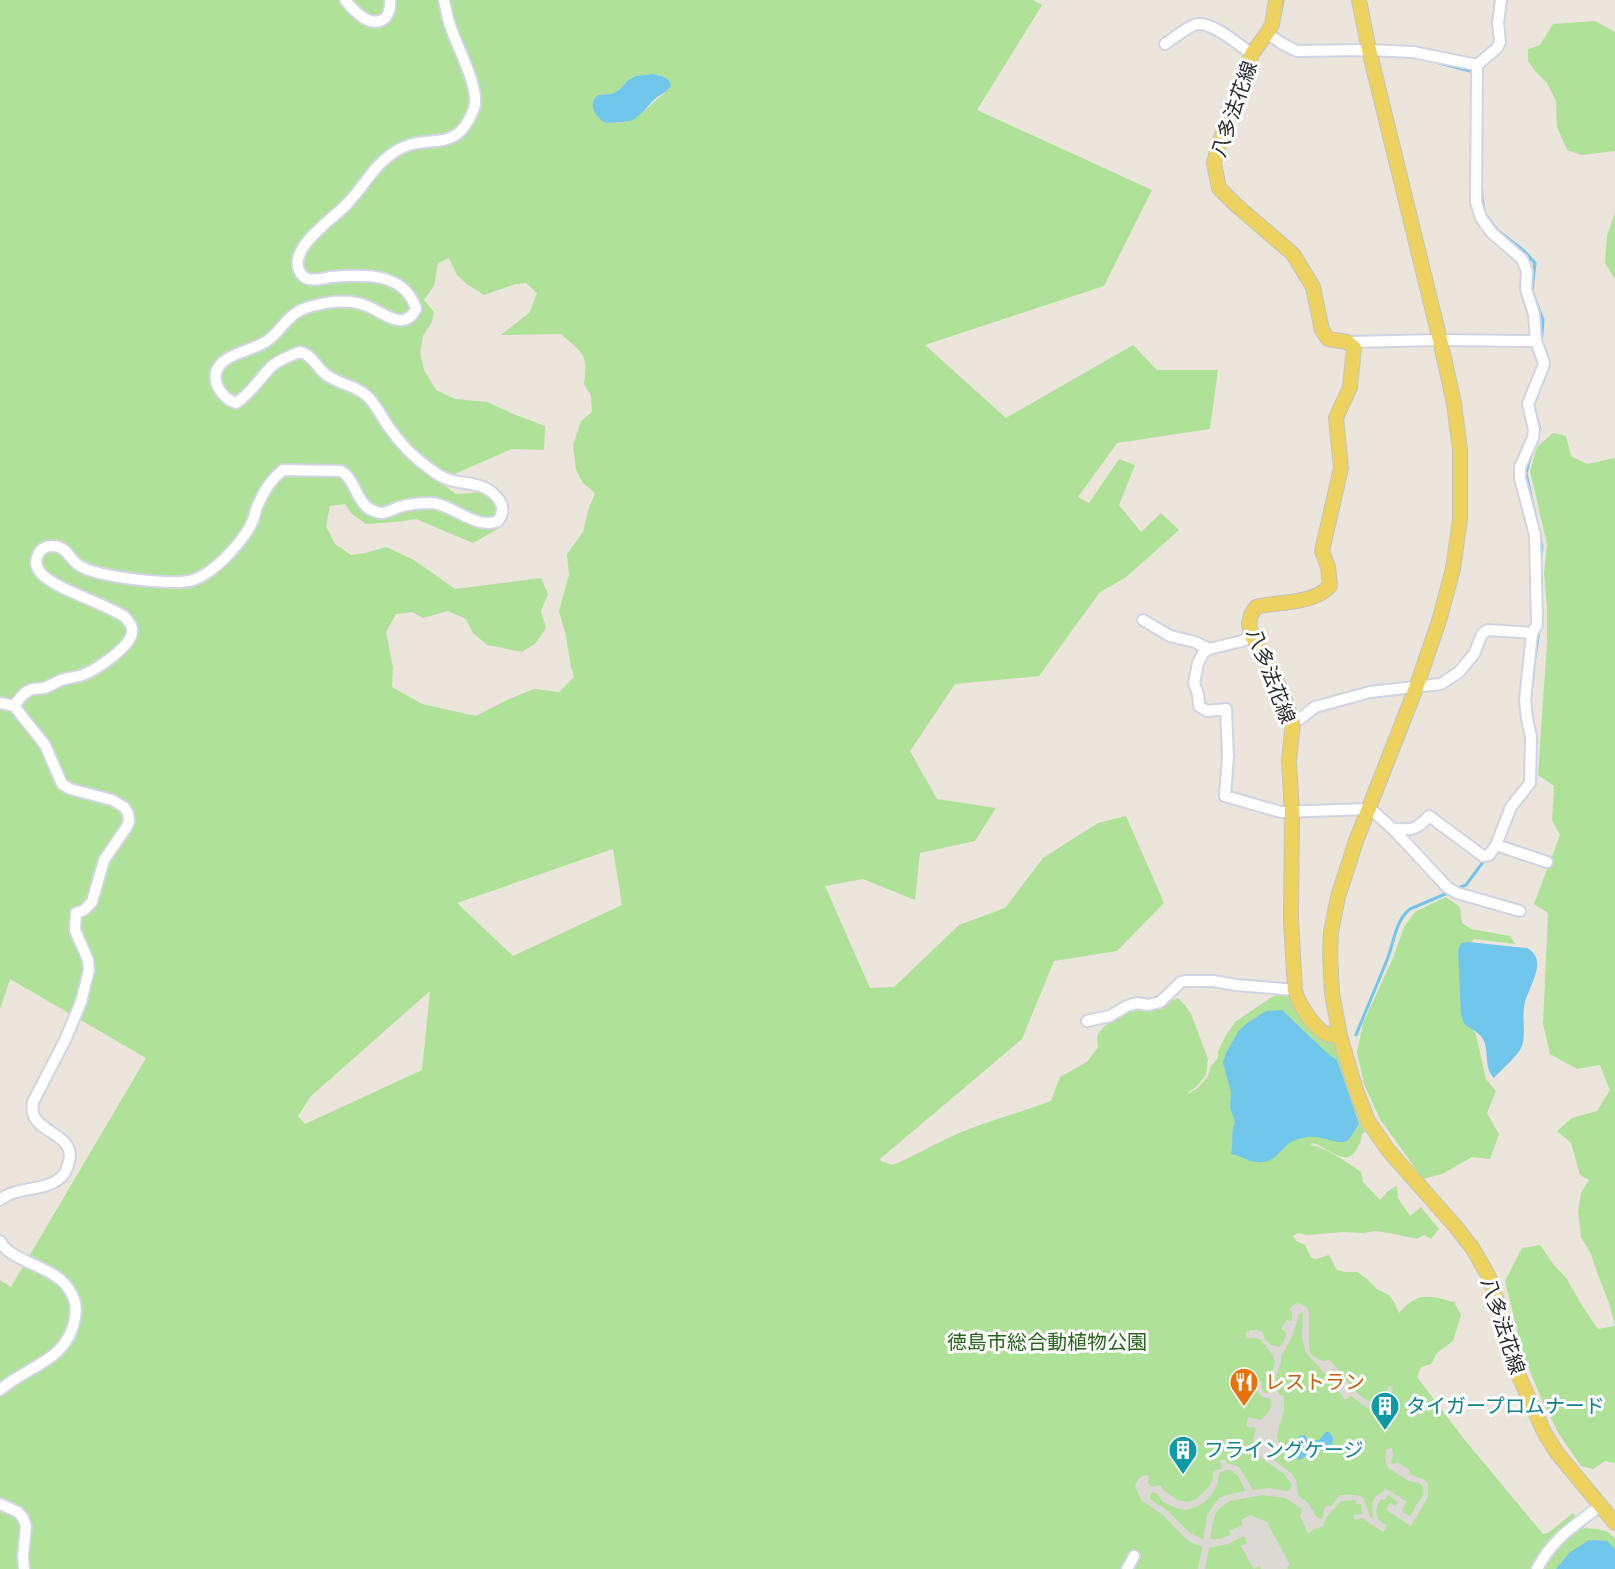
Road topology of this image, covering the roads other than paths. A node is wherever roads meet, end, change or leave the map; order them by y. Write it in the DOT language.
graph roads {
  1 [pos="345,0"];
  2 [pos="390,0"];
  3 [pos="444,0"];
  4 [pos="1276,0"];
  5 [pos="1359,0"];
  6 [pos="1501,0"];
  7 [pos="1268,33"];
  8 [pos="1165,44"];
  9 [pos="1369,50"];
  10 [pos="1252,54"];
  11 [pos="1477,65"];
  12 [pos="1440,340"];
  13 [pos="1536,341"];
  14 [pos="1347,342"];
  15 [pos="1143,620"];
  16 [pos="1532,633"];
  17 [pos="1252,636"];
  18 [pos="1209,649"];
  19 [pos="1416,687"];
  20 [pos="0,703"];
  21 [pos="14,706"];
  22 [pos="1293,722"];
  23 [pos="1368,809"];
  24 [pos="1292,813"];
  25 [pos="1394,830"];
  26 [pos="1496,845"];
  27 [pos="1547,862"];
  28 [pos="1520,911"];
  29 [pos="1295,990"];
  30 [pos="1088,1022"];
  31 [pos="1340,1036"];
  32 [pos="0,1200"];
  33 [pos="0,1241"];
  34 [pos="0,1390"];
  35 [pos="0,1504"];
  36 [pos="1600,1506"];
  37 [pos="1615,1523"];
  38 [pos="1134,1556"];
  39 [pos="24,1569"];
  40 [pos="1127,1569"];
  41 [pos="1537,1569"];
  1 -- 2 [label="street"];
  3 -- 21 [label="street"];
  4 -- 7 [label="main road, 八多法花線"];
  5 -- 9 [label="main road, 八多法花線"];
  6 -- 11 [label="street"];
  7 -- 9 [label="street"];
  7 -- 10 [label="main road, 八多法花線"];
  8 -- 10 [label="street"];
  9 -- 11 [label="street"];
  9 -- 12 [label="main road, 八多法花線"];
  10 -- 14 [label="main road, 八多法花線"];
  11 -- 13 [label="street"];
  12 -- 13 [label="street"];
  12 -- 14 [label="street"];
  12 -- 19 [label="main road, 八多法花線"];
  13 -- 16 [label="street"];
  14 -- 17 [label="main road, 八多法花線"];
  15 -- 18 [label="street"];
  16 -- 19 [label="street"];
  16 -- 26 [label="street"];
  17 -- 18 [label="street"];
  17 -- 22 [label="main road, 八多法花線"];
  18 -- 24 [label="street"];
  19 -- 22 [label="street"];
  19 -- 23 [label="main road, 八多法花線"];
  20 -- 21 [label="street"];
  21 -- 32 [label="street"];
  22 -- 24 [label="main road, 八多法花線"];
  23 -- 24 [label="street"];
  23 -- 25 [label="street"];
  23 -- 31 [label="main road, 八多法花線"];
  24 -- 29 [label="main road, 八多法花線"];
  25 -- 26 [label="street"];
  25 -- 28 [label="street"];
  26 -- 27 [label="street"];
  29 -- 30 [label="street"];
  29 -- 31 [label="main road, 八多法花線"];
  31 -- 36 [label="main road, 八多法花線"];
  33 -- 34 [label="street"];
  35 -- 39 [label="street"];
  36 -- 37 [label="main road, 八多法花線"];
  36 -- 41 [label="street"];
  38 -- 40 [label="street"];
}
